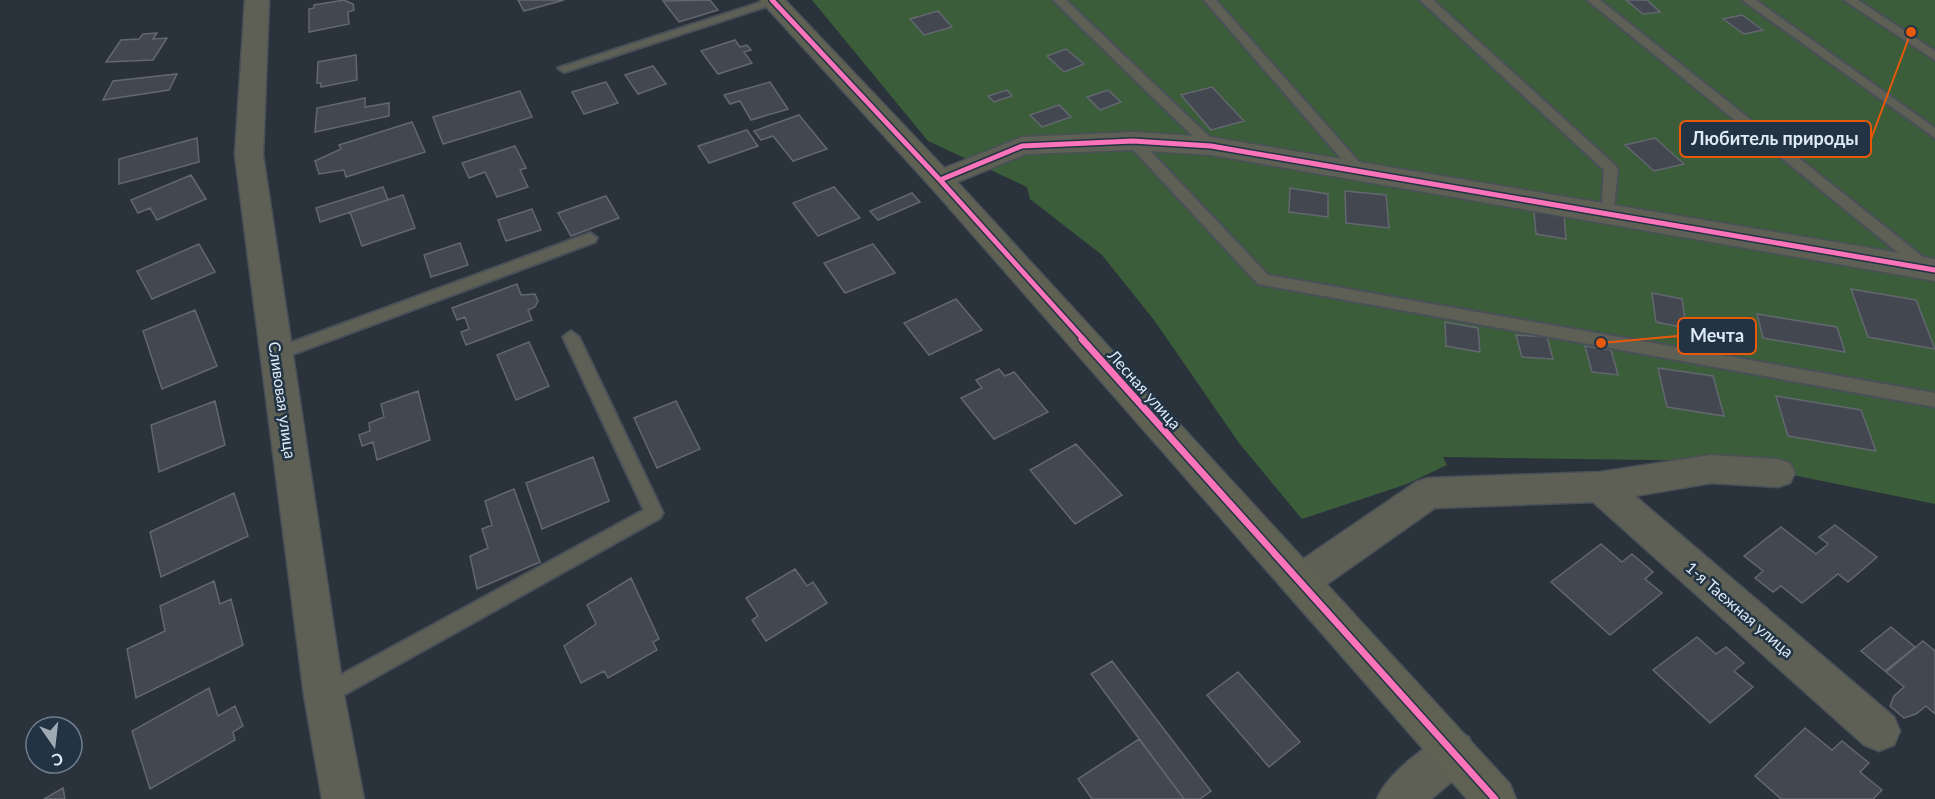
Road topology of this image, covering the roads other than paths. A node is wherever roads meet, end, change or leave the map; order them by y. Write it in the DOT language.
graph roads {
  1 [pos="257,0"];
  2 [pos="1059,0"];
  3 [pos="1210,0"];
  4 [pos="1426,0"];
  5 [pos="1593,0"];
  6 [pos="1748,0"];
  7 [pos="1850,0"];
  8 [pos="773,1"];
  9 [pos="1935,56"];
  10 [pos="564,68"];
  11 [pos="1935,134"];
  12 [pos="1132,141"];
  13 [pos="1211,146"];
  14 [pos="1362,174"];
  15 [pos="940,180"];
  16 [pos="1608,216"];
  17 [pos="590,238"];
  18 [pos="1931,269"];
  19 [pos="571,337"];
  20 [pos="277,354"];
  21 [pos="1935,400"];
  22 [pos="1778,473"];
  23 [pos="1600,487"];
  24 [pos="1300,582"];
  25 [pos="324,695"];
  26 [pos="1879,731"];
  27 [pos="1454,752"];
  28 [pos="343,799"];
  29 [pos="1398,799"];
  30 [pos="1495,799"];
  1 -- 20 [label="street, Сливовая улица"];
  2 -- 13 [label="lane"];
  3 -- 14 [label="lane"];
  4 -- 16 [label="lane"];
  5 -- 18 [label="lane"];
  6 -- 11 [label="lane"];
  7 -- 9 [label="lane"];
  8 -- 10 [label="lane"];
  8 -- 15 [label="street, Лесная улица"];
  12 -- 13 [label="street"];
  12 -- 15 [label="street"];
  12 -- 21 [label="lane"];
  13 -- 14 [label="street"];
  14 -- 16 [label="street"];
  15 -- 24 [label="street, Лесная улица"];
  16 -- 18 [label="street"];
  17 -- 20 [label="lane"];
  19 -- 25 [label="lane"];
  20 -- 25 [label="street, Сливовая улица"];
  22 -- 23 [label="street"];
  23 -- 24 [label="street"];
  23 -- 26 [label="street, 1-я Таежная улица"];
  24 -- 27 [label="street, Лесная улица"];
  25 -- 28 [label="street, Сливовая улица"];
  27 -- 29 [label="street"];
  27 -- 30 [label="street, Лесная улица"];
}
